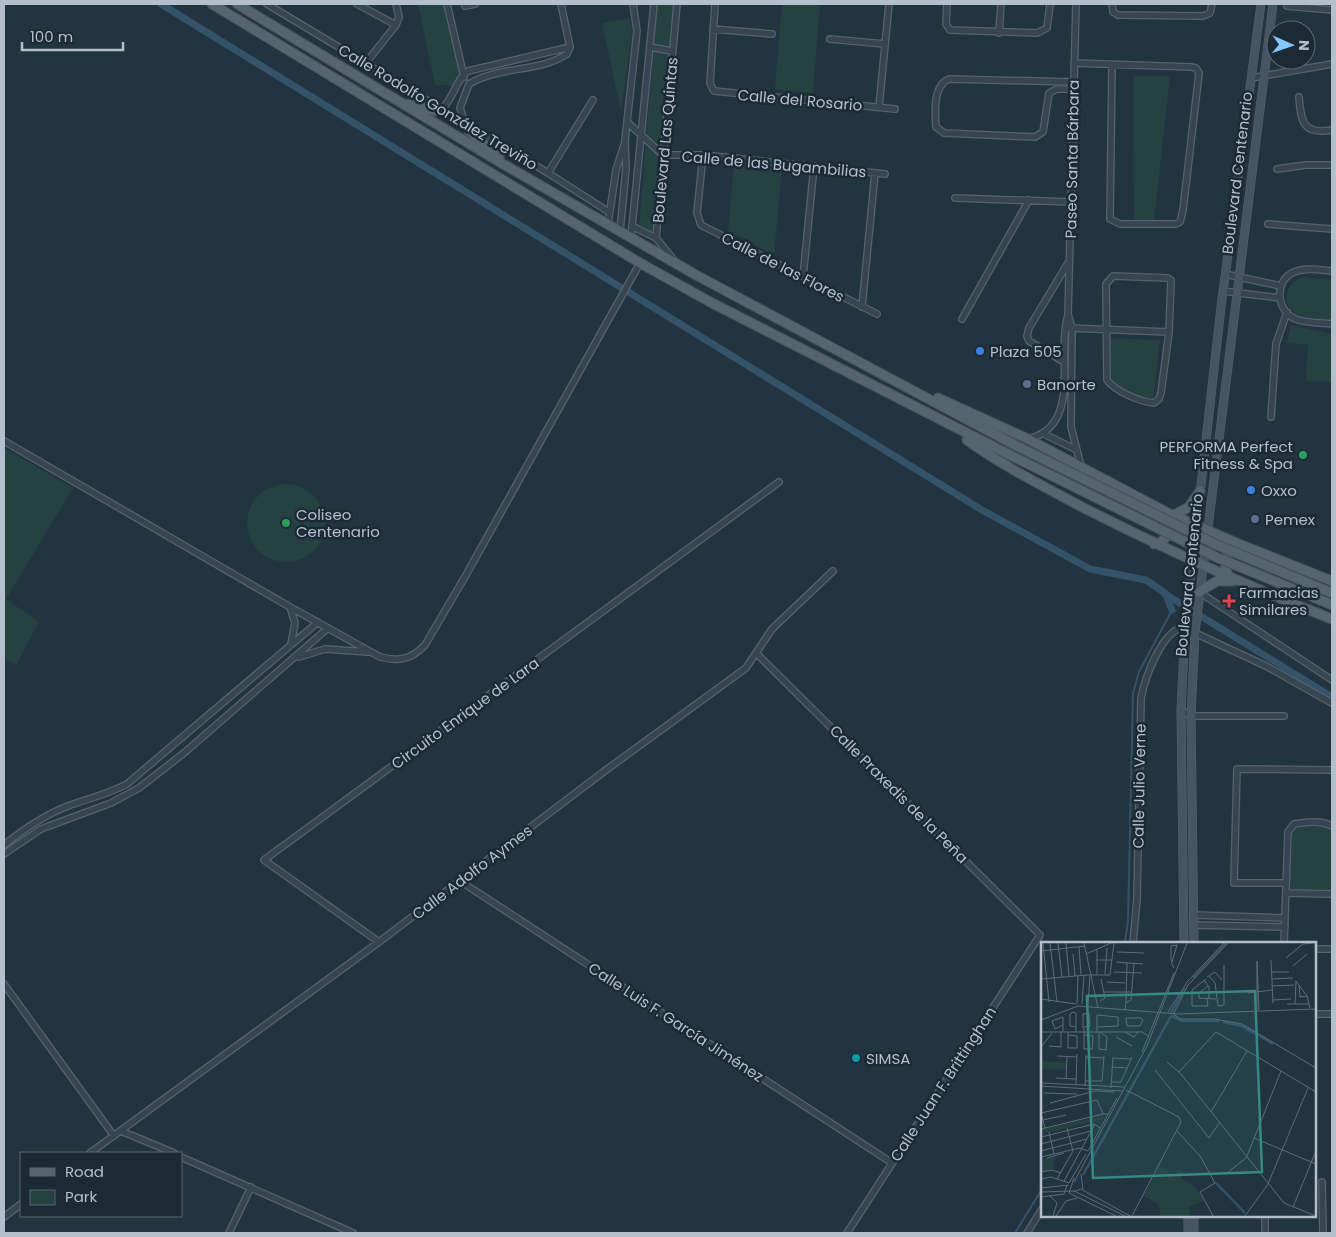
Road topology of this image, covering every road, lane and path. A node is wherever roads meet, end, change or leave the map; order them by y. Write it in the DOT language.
graph roads {
  1 [pos="212,4"];
  2 [pos="238,4"];
  3 [pos="267,4"];
  4 [pos="357,4"];
  5 [pos="396,4"];
  6 [pos="447,4"];
  7 [pos="475,4"];
  8 [pos="561,4"];
  9 [pos="633,4"];
  10 [pos="654,4"];
  11 [pos="677,4"];
  12 [pos="715,4"];
  13 [pos="889,4"];
  14 [pos="947,4"];
  15 [pos="1001,4"];
  16 [pos="1050,4"];
  17 [pos="1076,4"];
  18 [pos="1112,4"];
  19 [pos="1212,4"];
  20 [pos="1261,4"];
  21 [pos="1273,4"];
  22 [pos="465,6"];
  23 [pos="1287,6"];
  24 [pos="1332,10"];
  25 [pos="396,26"];
  26 [pos="713,29"];
  27 [pos="998,32"];
  28 [pos="772,34"];
  29 [pos="830,39"];
  30 [pos="885,44"];
  31 [pos="570,47"];
  32 [pos="650,47"];
  33 [pos="672,51"];
  34 [pos="1074,63"];
  35 [pos="364,64"];
  36 [pos="1332,64"];
  37 [pos="1112,65"];
  38 [pos="462,76"];
  39 [pos="1263,76"];
  40 [pos="1251,78"];
  41 [pos="1074,82"];
  42 [pos="468,84"];
  43 [pos="1074,89"];
  44 [pos="1298,97"];
  45 [pos="593,100"];
  46 [pos="404,103"];
  47 [pos="879,107"];
  48 [pos="442,109"];
  49 [pos="895,109"];
  50 [pos="464,123"];
  51 [pos="628,123"];
  52 [pos="1332,130"];
  53 [pos="641,135"];
  54 [pos="625,140"];
  55 [pos="663,155"];
  56 [pos="703,155"];
  57 [pos="503,164"];
  58 [pos="1332,165"];
  59 [pos="814,166"];
  60 [pos="1277,169"];
  61 [pos="875,172"];
  62 [pos="548,173"];
  63 [pos="886,174"];
  64 [pos="614,181"];
  65 [pos="625,181"];
  66 [pos="612,198"];
  67 [pos="955,198"];
  68 [pos="623,199"];
  69 [pos="1029,200"];
  70 [pos="1071,202"];
  71 [pos="609,212"];
  72 [pos="608,224"];
  73 [pos="1268,224"];
  74 [pos="632,226"];
  75 [pos="1332,229"];
  76 [pos="620,231"];
  77 [pos="631,238"];
  78 [pos="656,238"];
  79 [pos="1070,261"];
  80 [pos="640,263"];
  81 [pos="681,267"];
  82 [pos="1332,270"];
  83 [pos="1225,274"];
  84 [pos="1238,276"];
  85 [pos="803,277"];
  86 [pos="1281,286"];
  87 [pos="1223,291"];
  88 [pos="1236,293"];
  89 [pos="1280,298"];
  90 [pos="862,307"];
  91 [pos="1287,312"];
  92 [pos="877,314"];
  93 [pos="1068,314"];
  94 [pos="962,319"];
  95 [pos="1332,324"];
  96 [pos="1064,328"];
  97 [pos="1072,328"];
  98 [pos="1105,329"];
  99 [pos="1168,332"];
  100 [pos="1064,362"];
  101 [pos="899,383"];
  102 [pos="1270,417"];
  103 [pos="953,428"];
  104 [pos="1044,434"];
  105 [pos="1028,439"];
  106 [pos="4,441"];
  107 [pos="1075,450"];
  108 [pos="1081,466"];
  109 [pos="779,482"];
  110 [pos="1200,491"];
  111 [pos="1171,514"];
  112 [pos="1196,525"];
  113 [pos="1206,530"];
  114 [pos="1154,544"];
  115 [pos="1239,544"];
  116 [pos="1192,561"];
  117 [pos="1202,565"];
  118 [pos="833,571"];
  119 [pos="1229,577"];
  120 [pos="1332,581"];
  121 [pos="1238,582"];
  122 [pos="1332,593"];
  123 [pos="1198,594"];
  124 [pos="1332,605"];
  125 [pos="290,608"];
  126 [pos="1332,619"];
  127 [pos="318,622"];
  128 [pos="1185,623"];
  129 [pos="328,628"];
  130 [pos="1195,633"];
  131 [pos="291,646"];
  132 [pos="370,652"];
  133 [pos="757,654"];
  134 [pos="294,659"];
  135 [pos="1332,680"];
  136 [pos="1332,703"];
  137 [pos="1181,710"];
  138 [pos="1192,716"];
  139 [pos="1284,716"];
  140 [pos="1181,725"];
  141 [pos="178,743"];
  142 [pos="184,753"];
  143 [pos="1332,770"];
  144 [pos="1182,789"];
  145 [pos="1332,826"];
  146 [pos="1192,834"];
  147 [pos="4,844"];
  148 [pos="4,854"];
  149 [pos="1183,865"];
  150 [pos="460,881"];
  151 [pos="1286,883"];
  152 [pos="1286,893"];
  153 [pos="1332,894"];
  154 [pos="1193,915"];
  155 [pos="1285,918"];
  156 [pos="1193,925"];
  157 [pos="1284,927"];
  158 [pos="1040,935"];
  159 [pos="379,942"];
  160 [pos="1133,942"];
  161 [pos="1184,942"];
  162 [pos="1194,942"];
  163 [pos="1284,942"];
  164 [pos="1316,949"];
  165 [pos="1332,949"];
  166 [pos="4,984"];
  167 [pos="1316,1014"];
  168 [pos="1332,1014"];
  169 [pos="121,1130"];
  170 [pos="114,1136"];
  171 [pos="91,1152"];
  172 [pos="172,1152"];
  173 [pos="182,1156"];
  174 [pos="892,1163"];
  175 [pos="1322,1182"];
  176 [pos="251,1187"];
  177 [pos="20,1205"];
  178 [pos="1041,1211"];
  179 [pos="4,1216"];
  180 [pos="1183,1217"];
  181 [pos="1188,1217"];
  182 [pos="1194,1217"];
  183 [pos="1265,1217"];
  184 [pos="230,1233"];
  185 [pos="353,1233"];
  186 [pos="847,1233"];
  187 [pos="1027,1233"];
  188 [pos="1183,1233"];
  189 [pos="1188,1233"];
  190 [pos="1194,1233"];
  191 [pos="1265,1233"];
  192 [pos="1323,1233"];
  1 -- 80 [label="main road"];
  2 -- 46 [label="main road"];
  3 -- 35 [label="street, Calle Rodolfo González Treviño"];
  4 -- 25 [label="street"];
  5 -- 25 [label="street"];
  6 -- 38 [label="street"];
  7 -- 22 [label="street"];
  8 -- 31 [label="street"];
  9 -- 51 [label="street"];
  10 -- 32 [label="street, Boulevard Las Quintas"];
  11 -- 33 [label="street, Boulevard Las Quintas"];
  12 -- 26 [label="street"];
  13 -- 30 [label="street"];
  14 -- 27 [label="street"];
  15 -- 27 [label="street"];
  16 -- 27 [label="street"];
  17 -- 34 [label="street, Paseo Santa Bárbara"];
  18 -- 19 [label="street"];
  20 -- 40 [label="main road, Boulevard Centenario"];
  21 -- 39 [label="main road, Boulevard Centenario"];
  23 -- 24 [label="street"];
  25 -- 35 [label="street"];
  26 -- 28 [label="street"];
  26 -- 47 [label="street, Calle del Rosario"];
  29 -- 30 [label="street"];
  30 -- 47 [label="street"];
  31 -- 38 [label="street"];
  31 -- 42 [label="street"];
  32 -- 33 [label="street"];
  32 -- 53 [label="street, Boulevard Las Quintas"];
  33 -- 55 [label="street, Boulevard Las Quintas"];
  34 -- 37 [label="street"];
  34 -- 41 [label="street, Paseo Santa Bárbara"];
  35 -- 48 [label="street, Calle Rodolfo González Treviño"];
  36 -- 39 [label="street"];
  37 -- 37 [label="street"];
  38 -- 42 [label="street"];
  38 -- 48 [label="street"];
  39 -- 40 [label="street"];
  39 -- 84 [label="main road, Boulevard Centenario"];
  40 -- 83 [label="main road, Boulevard Centenario"];
  41 -- 43 [label="street, Paseo Santa Bárbara"];
  41 -- 43 [label="street"];
  42 -- 50 [label="street"];
  43 -- 70 [label="street, Paseo Santa Bárbara"];
  44 -- 52 [label="street"];
  45 -- 62 [label="street"];
  46 -- 48 [label="main road"];
  46 -- 57 [label="main road"];
  47 -- 49 [label="street, Calle del Rosario"];
  48 -- 50 [label="street, Calle Rodolfo González Treviño"];
  50 -- 57 [label="main road"];
  50 -- 62 [label="street, Calle Rodolfo González Treviño"];
  51 -- 53 [label="street"];
  51 -- 54 [label="street"];
  53 -- 55 [label="street"];
  53 -- 74 [label="street, Boulevard Las Quintas"];
  54 -- 64 [label="street"];
  54 -- 65 [label="street"];
  55 -- 56 [label="street, Calle de las Bugambilias"];
  55 -- 78 [label="street, Boulevard Las Quintas"];
  56 -- 59 [label="street, Calle de las Bugambilias"];
  56 -- 85 [label="street, Calle de las Flores"];
  57 -- 72 [label="main road"];
  58 -- 60 [label="street"];
  59 -- 61 [label="street, Calle de las Bugambilias"];
  59 -- 85 [label="street"];
  61 -- 63 [label="street, Calle de las Bugambilias"];
  61 -- 90 [label="street"];
  62 -- 71 [label="street, Calle Rodolfo González Treviño"];
  64 -- 65 [label="street"];
  64 -- 66 [label="street"];
  65 -- 68 [label="street"];
  66 -- 68 [label="street"];
  66 -- 71 [label="street"];
  67 -- 69 [label="street"];
  68 -- 76 [label="street"];
  69 -- 70 [label="street"];
  69 -- 94 [label="street"];
  70 -- 79 [label="street, Paseo Santa Bárbara"];
  71 -- 72 [label="street"];
  72 -- 76 [label="main road"];
  73 -- 75 [label="street"];
  74 -- 77 [label="street, Boulevard Las Quintas"];
  74 -- 78 [label="street"];
  76 -- 77 [label="main road"];
  77 -- 81 [label="main road"];
  78 -- 81 [label="street, Boulevard Las Quintas"];
  79 -- 93 [label="street, Paseo Santa Bárbara"];
  79 -- 100 [label="street"];
  80 -- 103 [label="main road"];
  80 -- 132 [label="street"];
  81 -- 101 [label="main road"];
  82 -- 86 [label="street"];
  83 -- 84 [label="street"];
  83 -- 87 [label="main road, Boulevard Centenario"];
  84 -- 86 [label="street"];
  84 -- 88 [label="main road, Boulevard Centenario"];
  85 -- 90 [label="street, Calle de las Flores"];
  86 -- 89 [label="street"];
  87 -- 88 [label="street"];
  87 -- 110 [label="main road, Boulevard Centenario"];
  88 -- 89 [label="street"];
  88 -- 113 [label="main road, Boulevard Centenario"];
  89 -- 91 [label="street"];
  90 -- 92 [label="street, Calle de las Flores"];
  91 -- 95 [label="street"];
  91 -- 102 [label="street"];
  93 -- 96 [label="street, Paseo Santa Bárbara"];
  93 -- 97 [label="street, Paseo Santa Bárbara"];
  96 -- 97 [label="street"];
  96 -- 100 [label="street, Paseo Santa Bárbara"];
  97 -- 98 [label="street"];
  97 -- 107 [label="street, Paseo Santa Bárbara"];
  98 -- 99 [label="street"];
  98 -- 99 [label="street"];
  98 -- 99 [label="street"];
  100 -- 104 [label="street, Paseo Santa Bárbara"];
  101 -- 105 [label="main road"];
  101 -- 122 [label="main road, bridge"];
  103 -- 114 [label="main road"];
  103 -- 124 [label="main road, bridge"];
  104 -- 105 [label="street"];
  104 -- 107 [label="street"];
  105 -- 108 [label="main road"];
  106 -- 125 [label="street"];
  107 -- 108 [label="street, Paseo Santa Bárbara"];
  108 -- 111 [label="main road"];
  109 -- 159 [label="street, Circuito Enrique de Lara"];
  110 -- 111 [label="main road"];
  110 -- 112 [label="main road, Boulevard Centenario"];
  111 -- 112 [label="main road"];
  111 -- 114 [label="main road"];
  112 -- 113 [label="main road"];
  112 -- 116 [label="main road, Boulevard Centenario"];
  113 -- 115 [label="main road"];
  113 -- 117 [label="main road, Boulevard Centenario"];
  114 -- 116 [label="main road"];
  115 -- 119 [label="main road"];
  115 -- 120 [label="main road"];
  116 -- 117 [label="main road"];
  116 -- 128 [label="main road, Boulevard Centenario"];
  117 -- 119 [label="main road"];
  117 -- 123 [label="main road, Boulevard Centenario"];
  118 -- 133 [label="street, Calle Adolfo Aymes"];
  119 -- 121 [label="main road"];
  121 -- 123 [label="main road"];
  121 -- 126 [label="main road"];
  123 -- 130 [label="main road, Boulevard Centenario"];
  123 -- 135 [label="street"];
  125 -- 127 [label="street"];
  125 -- 131 [label="street"];
  127 -- 129 [label="street"];
  127 -- 131 [label="street"];
  128 -- 137 [label="main road, Boulevard Centenario"];
  128 -- 160 [label="street, Calle Julio Verne"];
  129 -- 132 [label="street"];
  129 -- 134 [label="street"];
  130 -- 136 [label="street"];
  130 -- 138 [label="main road, Boulevard Centenario"];
  131 -- 141 [label="street"];
  132 -- 134 [label="street"];
  133 -- 150 [label="street, Calle Adolfo Aymes"];
  133 -- 158 [label="street, Calle Praxedis de la Peña"];
  134 -- 142 [label="street"];
  137 -- 138 [label="street"];
  137 -- 140 [label="main road, Boulevard Centenario"];
  138 -- 139 [label="street"];
  138 -- 140 [label="street"];
  138 -- 146 [label="main road, Boulevard Centenario"];
  140 -- 144 [label="main road, Boulevard Centenario"];
  141 -- 142 [label="street"];
  141 -- 147 [label="street"];
  142 -- 148 [label="street"];
  143 -- 151 [label="street"];
  144 -- 146 [label="main road"];
  144 -- 149 [label="main road, Boulevard Centenario"];
  145 -- 151 [label="street"];
  146 -- 154 [label="main road, Boulevard Centenario"];
  149 -- 156 [label="main road"];
  149 -- 161 [label="main road, Boulevard Centenario"];
  150 -- 159 [label="street, Calle Adolfo Aymes"];
  150 -- 174 [label="street, Calle Luis F. García Jiménez"];
  151 -- 152 [label="street"];
  152 -- 153 [label="street"];
  152 -- 155 [label="street"];
  154 -- 155 [label="street"];
  154 -- 156 [label="main road, Boulevard Centenario"];
  155 -- 157 [label="street"];
  156 -- 157 [label="street"];
  156 -- 162 [label="main road, Boulevard Centenario"];
  157 -- 163 [label="street"];
  158 -- 174 [label="street, Calle Juan F. Brittinghan"];
  159 -- 169 [label="street, Calle Adolfo Aymes"];
  164 -- 165 [label="street"];
  166 -- 170 [label="street"];
  167 -- 168 [label="street"];
  169 -- 170 [label="street, Calle Adolfo Aymes"];
  169 -- 172 [label="street"];
  170 -- 171 [label="street, Calle Adolfo Aymes"];
  173 -- 176 [label="street"];
  174 -- 186 [label="street, Calle Juan F. Brittinghan"];
  175 -- 192 [label="street"];
  176 -- 184 [label="street"];
  176 -- 185 [label="street"];
  177 -- 179 [label="street"];
  178 -- 187 [label="street"];
  180 -- 188 [label="main road"];
  181 -- 189 [label="main road"];
  182 -- 190 [label="main road"];
  183 -- 191 [label="street"];
}
